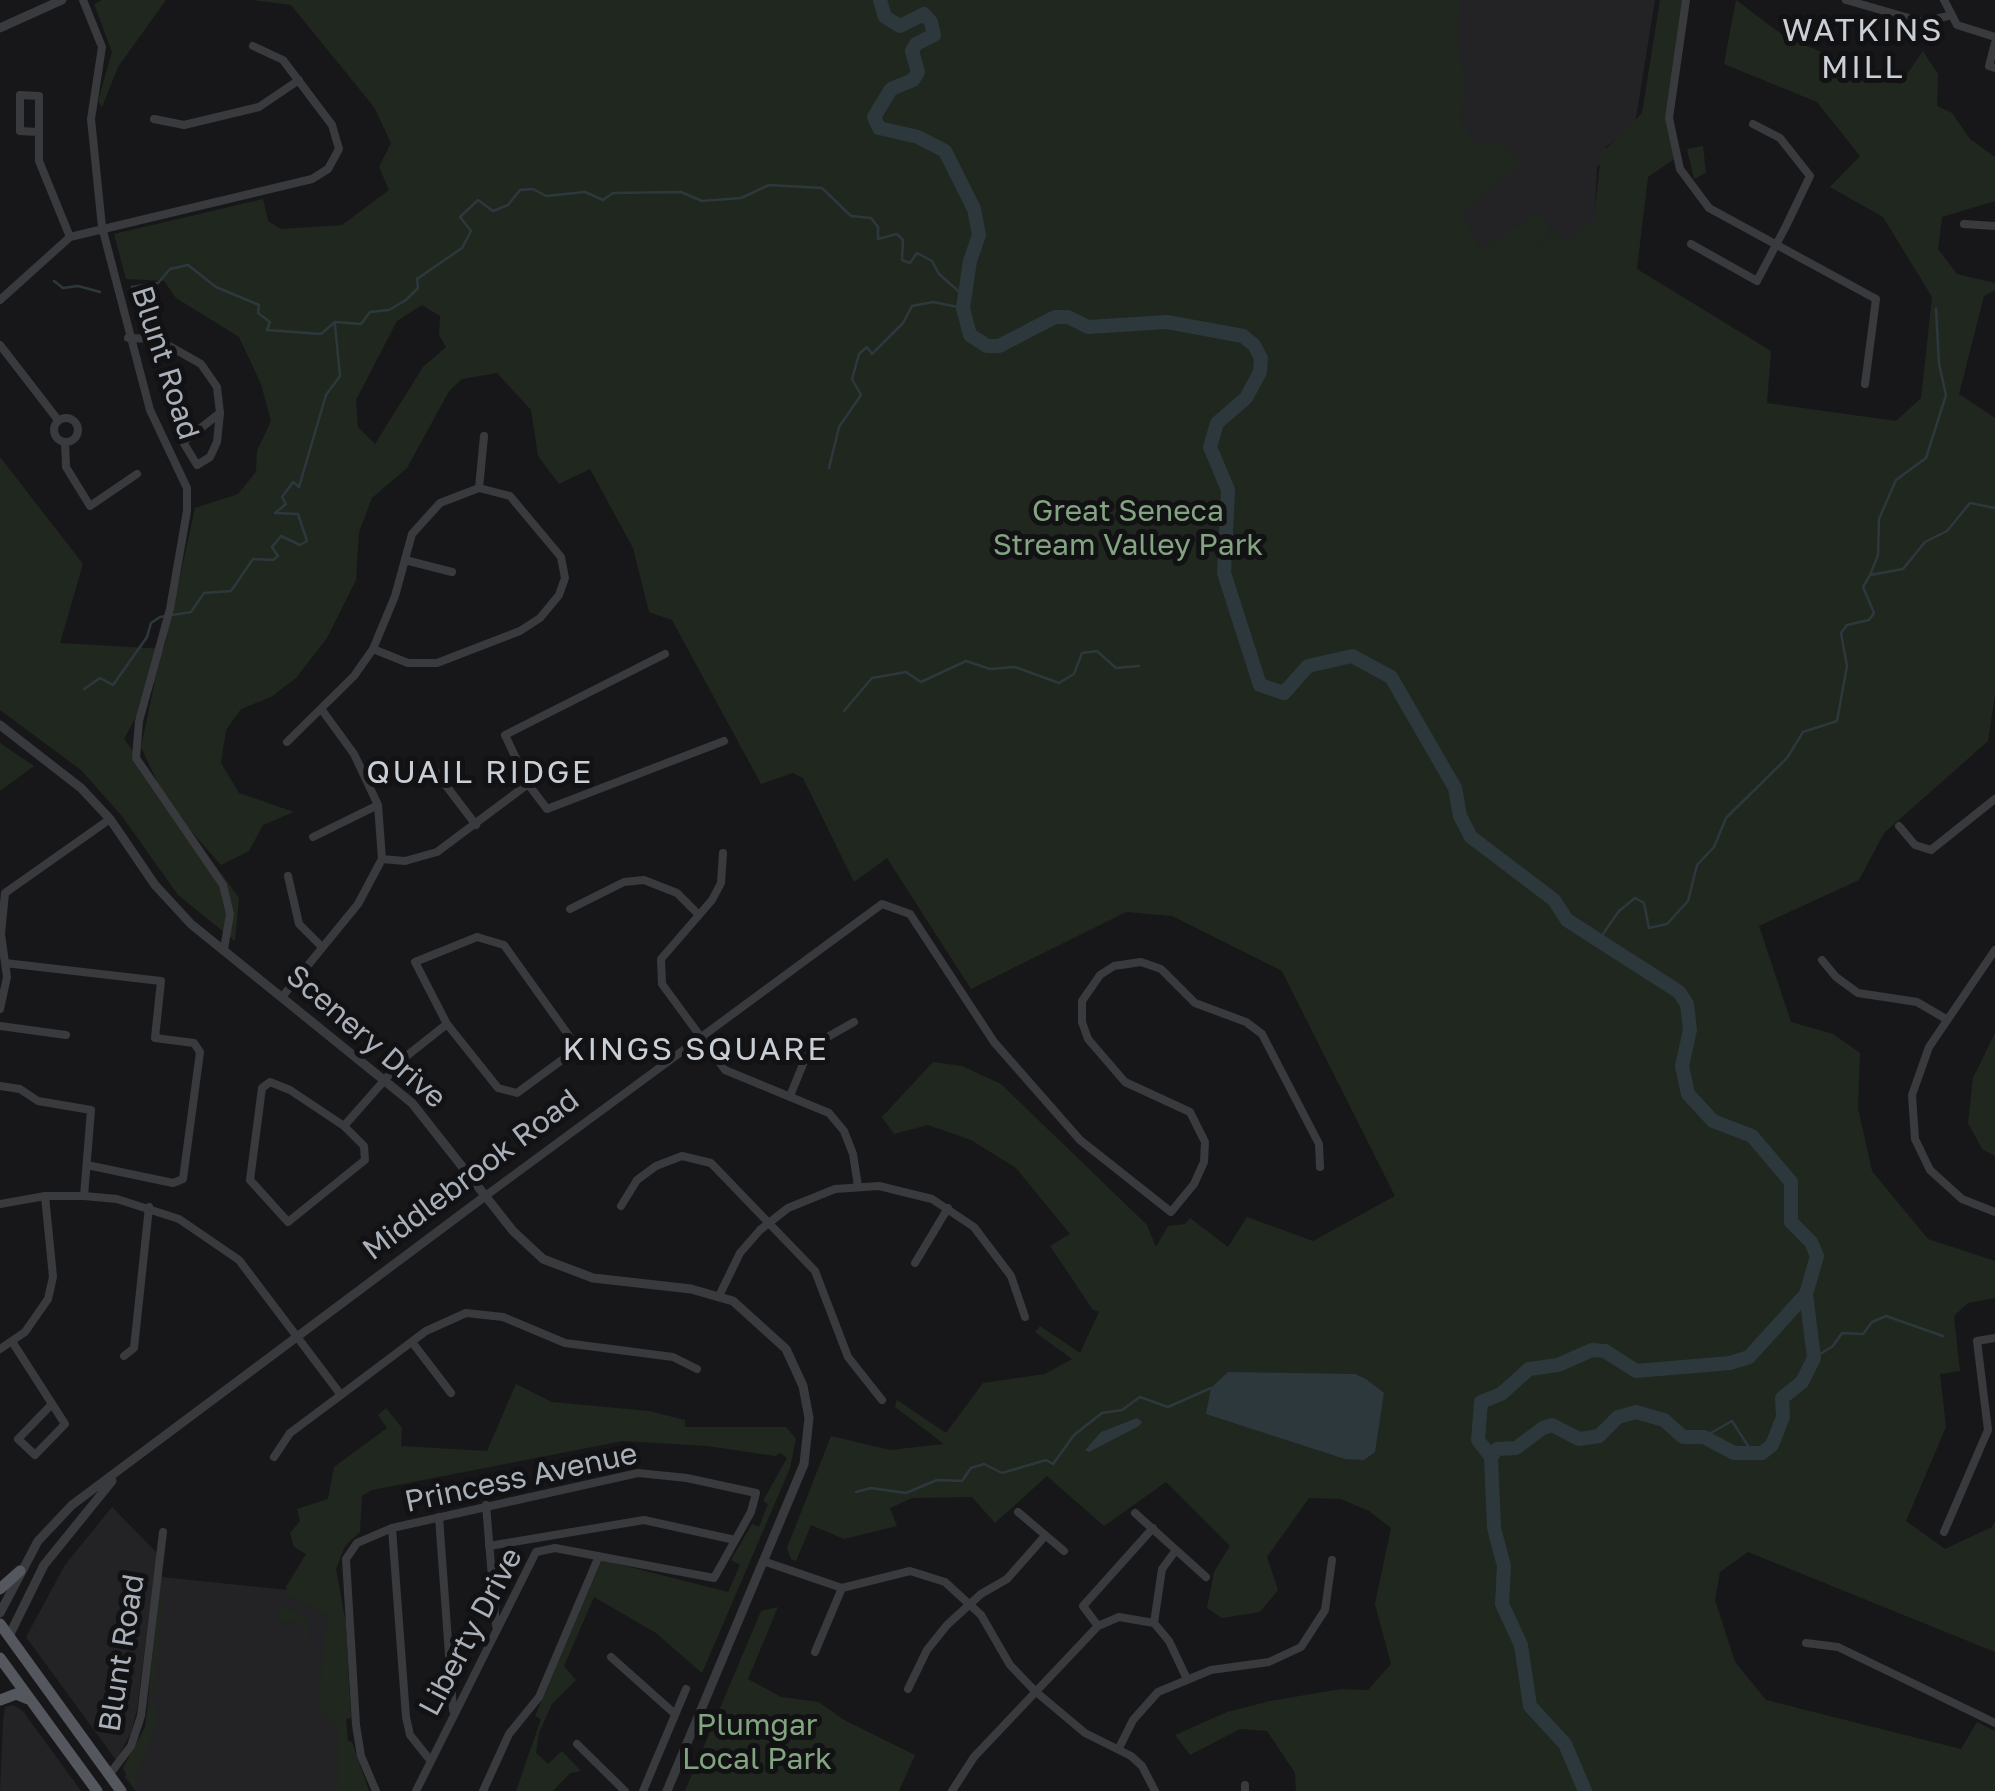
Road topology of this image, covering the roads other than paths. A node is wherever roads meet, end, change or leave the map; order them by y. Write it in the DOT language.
graph roads {
  1 [pos="62,0"];
  2 [pos="83,0"];
  3 [pos="1686,0"];
  4 [pos="1846,0"];
  5 [pos="1944,0"];
  6 [pos="1948,16"];
  7 [pos="0,28"];
  8 [pos="1995,40"];
  9 [pos="253,46"];
  10 [pos="1995,68"];
  11 [pos="299,80"];
  12 [pos="154,119"];
  13 [pos="1754,124"];
  14 [pos="38,132"];
  15 [pos="1964,224"];
  16 [pos="1995,226"];
  17 [pos="102,227"];
  18 [pos="70,236"];
  19 [pos="1691,244"];
  20 [pos="1776,244"];
  21 [pos="0,300"];
  22 [pos="128,338"];
  23 [pos="0,345"];
  24 [pos="1865,384"];
  25 [pos="220,413"];
  26 [pos="58,420"];
  27 [pos="484,436"];
  28 [pos="65,442"];
  29 [pos="137,474"];
  30 [pos="479,488"];
  31 [pos="406,560"];
  32 [pos="452,572"];
  33 [pos="373,649"];
  34 [pos="665,654"];
  35 [pos="322,710"];
  36 [pos="0,725"];
  37 [pos="724,741"];
  38 [pos="287,742"];
  39 [pos="435,770"];
  40 [pos="528,784"];
  41 [pos="1995,800"];
  42 [pos="378,806"];
  43 [pos="110,819"];
  44 [pos="476,825"];
  45 [pos="1900,826"];
  46 [pos="313,836"];
  47 [pos="723,853"];
  48 [pos="382,860"];
  49 [pos="288,876"];
  50 [pos="570,909"];
  51 [pos="699,915"];
  52 [pos="0,934"];
  53 [pos="322,947"];
  54 [pos="224,949"];
  55 [pos="1995,950"];
  56 [pos="1822,960"];
  57 [pos="5,963"];
  58 [pos="282,997"];
  59 [pos="0,1010"];
  60 [pos="1946,1020"];
  61 [pos="854,1022"];
  62 [pos="447,1024"];
  63 [pos="0,1026"];
  64 [pos="66,1034"];
  65 [pos="698,1037"];
  66 [pos="384,1079"];
  67 [pos="0,1086"];
  68 [pos="790,1096"];
  69 [pos="344,1126"];
  70 [pos="87,1165"];
  71 [pos="1320,1167"];
  72 [pos="858,1186"];
  73 [pos="45,1196"];
  74 [pos="84,1196"];
  75 [pos="484,1196"];
  76 [pos="0,1204"];
  77 [pos="622,1206"];
  78 [pos="148,1207"];
  79 [pos="948,1208"];
  80 [pos="1995,1212"];
  81 [pos="770,1222"];
  82 [pos="915,1263"];
  83 [pos="719,1296"];
  84 [pos="1025,1317"];
  85 [pos="298,1338"];
  86 [pos="1995,1338"];
  87 [pos="412,1342"];
  88 [pos="13,1343"];
  89 [pos="0,1349"];
  90 [pos="124,1356"];
  91 [pos="697,1369"];
  92 [pos="451,1393"];
  93 [pos="341,1395"];
  94 [pos="882,1400"];
  95 [pos="52,1404"];
  96 [pos="274,1457"];
  97 [pos="131,1462"];
  98 [pos="486,1505"];
  99 [pos="1018,1512"];
  100 [pos="1136,1513"];
  101 [pos="439,1516"];
  102 [pos="392,1528"];
  103 [pos="1153,1528"];
  104 [pos="163,1532"];
  105 [pos="1944,1532"];
  106 [pos="1045,1536"];
  107 [pos="736,1540"];
  108 [pos="489,1546"];
  109 [pos="1176,1550"];
  110 [pos="1064,1551"];
  111 [pos="599,1556"];
  112 [pos="1332,1560"];
  113 [pos="763,1561"];
  114 [pos="20,1571"];
  115 [pos="1206,1577"];
  116 [pos="0,1588"];
  117 [pos="842,1588"];
  118 [pos="970,1604"];
  119 [pos="0,1613"];
  120 [pos="1154,1623"];
  121 [pos="0,1624"];
  122 [pos="1098,1626"];
  123 [pos="496,1630"];
  124 [pos="10,1636"];
  125 [pos="1806,1643"];
  126 [pos="814,1652"];
  127 [pos="612,1657"];
  128 [pos="0,1659"];
  129 [pos="1187,1679"];
  130 [pos="908,1689"];
  131 [pos="686,1690"];
  132 [pos="1034,1691"];
  133 [pos="0,1700"];
  134 [pos="31,1701"];
  135 [pos="453,1714"];
  136 [pos="675,1714"];
  137 [pos="1995,1723"];
  138 [pos="576,1744"];
  139 [pos="1119,1748"];
  140 [pos="430,1760"];
  141 [pos="109,1775"];
  142 [pos="97,1791"];
  143 [pos="121,1791"];
  144 [pos="376,1791"];
  145 [pos="416,1791"];
  146 [pos="483,1791"];
  147 [pos="625,1791"];
  148 [pos="643,1791"];
  149 [pos="667,1791"];
  150 [pos="952,1791"];
  151 [pos="1155,1791"];
  1 -- 7 [label="street"];
  2 -- 17 [label="street, Blunt Road"];
  3 -- 20 [label="street"];
  4 -- 6 [label="street"];
  5 -- 6 [label="street"];
  6 -- 8 [label="street"];
  8 -- 10 [label="street"];
  9 -- 11 [label="street"];
  11 -- 12 [label="street"];
  11 -- 17 [label="street"];
  13 -- 20 [label="street"];
  14 -- 14 [label="street"];
  14 -- 18 [label="street"];
  15 -- 16 [label="street"];
  17 -- 18 [label="street"];
  17 -- 22 [label="street, Blunt Road"];
  18 -- 21 [label="street"];
  19 -- 20 [label="street"];
  20 -- 24 [label="street"];
  22 -- 25 [label="street"];
  22 -- 54 [label="street, Blunt Road"];
  23 -- 26 [label="street"];
  25 -- 25 [label="street"];
  26 -- 28 [label="street"];
  26 -- 28 [label="street"];
  27 -- 30 [label="street"];
  28 -- 29 [label="street"];
  30 -- 31 [label="street"];
  30 -- 33 [label="street"];
  31 -- 32 [label="street"];
  31 -- 33 [label="street"];
  33 -- 35 [label="street"];
  34 -- 40 [label="street"];
  35 -- 38 [label="street"];
  35 -- 42 [label="street"];
  36 -- 43 [label="street, Scenery Drive"];
  37 -- 40 [label="street"];
  39 -- 44 [label="street"];
  40 -- 44 [label="street"];
  41 -- 45 [label="street"];
  42 -- 46 [label="street"];
  42 -- 48 [label="street"];
  43 -- 52 [label="street"];
  43 -- 54 [label="street, Scenery Drive"];
  44 -- 48 [label="street"];
  47 -- 51 [label="street"];
  48 -- 53 [label="street"];
  49 -- 53 [label="street"];
  50 -- 51 [label="street"];
  51 -- 65 [label="street"];
  52 -- 57 [label="street"];
  53 -- 58 [label="street"];
  54 -- 58 [label="street, Scenery Drive"];
  55 -- 60 [label="street"];
  56 -- 60 [label="street"];
  57 -- 59 [label="street"];
  57 -- 70 [label="street"];
  58 -- 66 [label="street, Scenery Drive"];
  60 -- 80 [label="street"];
  61 -- 68 [label="street"];
  62 -- 62 [label="street"];
  62 -- 66 [label="street"];
  63 -- 64 [label="street"];
  65 -- 68 [label="street"];
  65 -- 71 [label="street, Middlebrook Road"];
  65 -- 75 [label="street, Middlebrook Road"];
  66 -- 69 [label="street"];
  66 -- 75 [label="street, Scenery Drive"];
  67 -- 70 [label="street"];
  68 -- 72 [label="street"];
  69 -- 69 [label="street"];
  70 -- 74 [label="street"];
  72 -- 79 [label="street"];
  72 -- 81 [label="street"];
  73 -- 74 [label="street"];
  73 -- 76 [label="street"];
  73 -- 88 [label="street"];
  74 -- 78 [label="street"];
  75 -- 83 [label="street, Scenery Drive"];
  75 -- 85 [label="street, Middlebrook Road"];
  77 -- 81 [label="street"];
  78 -- 85 [label="street"];
  78 -- 90 [label="street"];
  79 -- 82 [label="street"];
  79 -- 84 [label="street"];
  81 -- 83 [label="street"];
  81 -- 94 [label="street"];
  83 -- 113 [label="street, Scenery Drive"];
  85 -- 93 [label="street"];
  85 -- 97 [label="street, Middlebrook Road"];
  86 -- 105 [label="street"];
  87 -- 91 [label="street"];
  87 -- 92 [label="street"];
  87 -- 93 [label="street"];
  88 -- 89 [label="street"];
  88 -- 95 [label="street"];
  93 -- 96 [label="street"];
  95 -- 95 [label="street"];
  97 -- 114 [label="street, Middlebrook Road"];
  97 -- 124 [label="street, Middlebrook Road"];
  98 -- 101 [label="street, Princess Avenue"];
  98 -- 107 [label="street, Princess Avenue"];
  98 -- 108 [label="street"];
  99 -- 106 [label="street"];
  100 -- 103 [label="street"];
  101 -- 102 [label="street, Princess Avenue"];
  101 -- 135 [label="street"];
  102 -- 140 [label="street"];
  102 -- 144 [label="street, Princess Avenue"];
  103 -- 109 [label="street"];
  103 -- 122 [label="street"];
  104 -- 141 [label="street, Blunt Road"];
  106 -- 110 [label="street"];
  106 -- 118 [label="street"];
  107 -- 108 [label="street"];
  107 -- 111 [label="street"];
  108 -- 123 [label="street"];
  109 -- 115 [label="street"];
  109 -- 120 [label="street"];
  111 -- 123 [label="street, Liberty Drive"];
  111 -- 146 [label="street"];
  112 -- 129 [label="street"];
  113 -- 117 [label="street"];
  113 -- 149 [label="street, Scenery Drive"];
  114 -- 116 [label="main road"];
  114 -- 119 [label="street, Middlebrook Road"];
  117 -- 118 [label="street"];
  117 -- 126 [label="street"];
  118 -- 130 [label="street"];
  118 -- 132 [label="street"];
  120 -- 122 [label="street"];
  120 -- 129 [label="street"];
  121 -- 124 [label="main road"];
  122 -- 132 [label="street"];
  123 -- 135 [label="street, Liberty Drive"];
  124 -- 128 [label="main road, Middlebrook Road"];
  124 -- 141 [label="main road"];
  125 -- 137 [label="street"];
  127 -- 136 [label="street"];
  128 -- 134 [label="main road"];
  129 -- 139 [label="street"];
  131 -- 136 [label="street"];
  132 -- 139 [label="street"];
  132 -- 150 [label="street"];
  133 -- 134 [label="main road"];
  134 -- 142 [label="main road"];
  135 -- 140 [label="street, Liberty Drive"];
  136 -- 148 [label="street"];
  138 -- 147 [label="street"];
  139 -- 151 [label="street"];
  140 -- 145 [label="street, Liberty Drive"];
  141 -- 143 [label="main road"];
}
